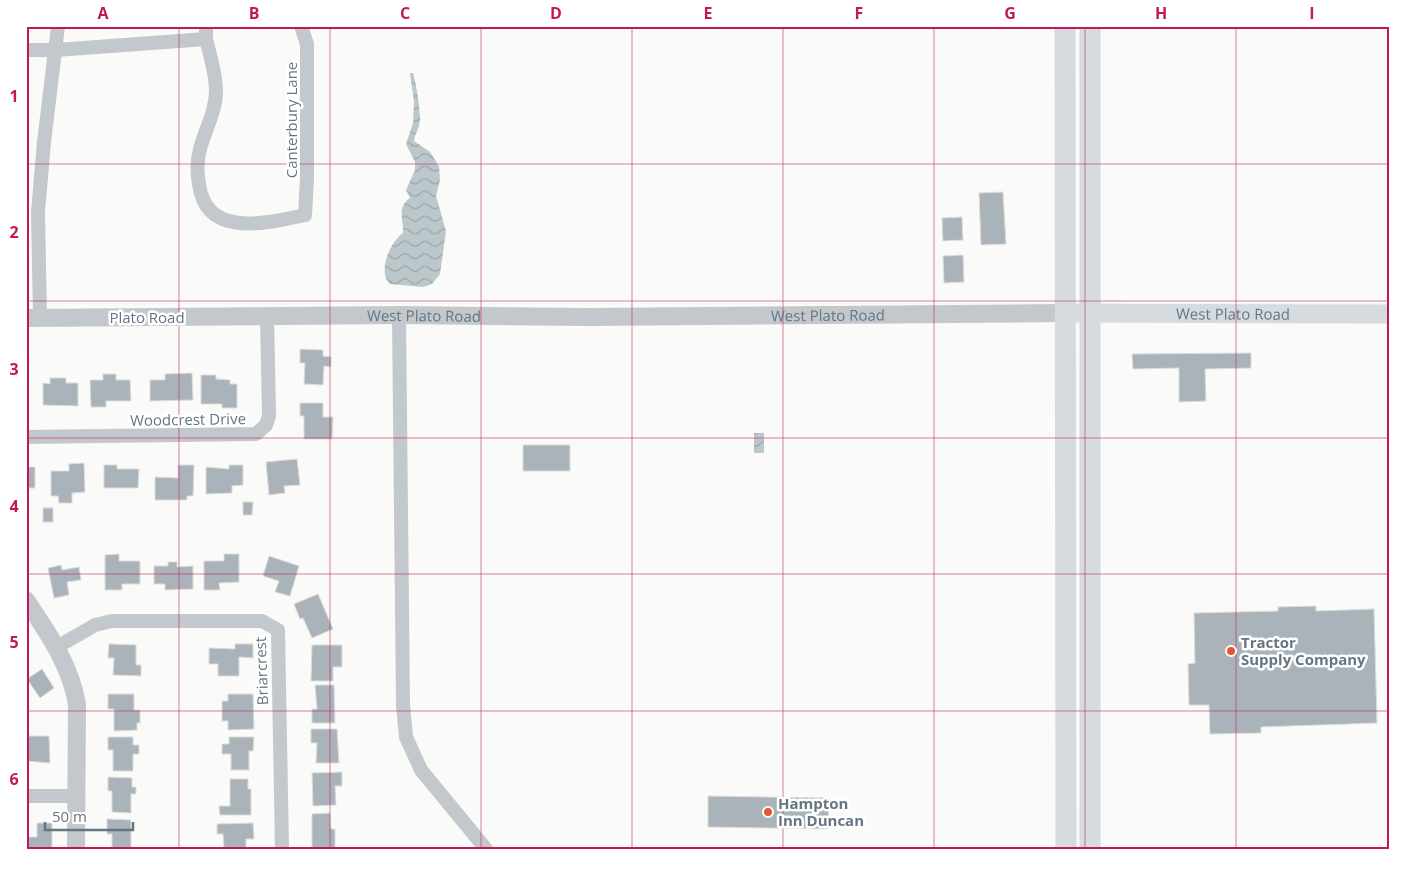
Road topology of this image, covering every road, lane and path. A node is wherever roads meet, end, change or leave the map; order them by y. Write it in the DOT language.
graph roads {
  1 [pos="58,26"];
  2 [pos="302,26"];
  3 [pos="1065,26"];
  4 [pos="1090,26"];
  5 [pos="206,32"];
  6 [pos="26,50"];
  7 [pos="56,50"];
  8 [pos="1065,312"];
  9 [pos="1090,313"];
  10 [pos="1389,314"];
  11 [pos="399,315"];
  12 [pos="267,316"];
  13 [pos="33,318"];
  14 [pos="26,437"];
  15 [pos="26,600"];
  16 [pos="1065,600"];
  17 [pos="1090,600"];
  18 [pos="57,647"];
  19 [pos="26,796"];
  20 [pos="76,796"];
  21 [pos="76,849"];
  22 [pos="282,849"];
  23 [pos="486,849"];
  24 [pos="1066,849"];
  25 [pos="1090,849"];
  1 -- 7 [label="street"];
  2 -- 5 [label="street, Canterbury Lane"];
  3 -- 8 [label="main road"];
  4 -- 9 [label="main road"];
  5 -- 7 [label="street"];
  6 -- 7 [label="street"];
  7 -- 13 [label="street"];
  8 -- 9 [label="main road, West Plato Road"];
  8 -- 11 [label="street, West Plato Road"];
  8 -- 16 [label="main road"];
  9 -- 10 [label="main road, West Plato Road"];
  9 -- 17 [label="main road"];
  11 -- 12 [label="street, West Plato Road"];
  11 -- 23 [label="street"];
  12 -- 13 [label="street, Plato Road"];
  12 -- 14 [label="street, Woodcrest Drive"];
  15 -- 18 [label="street"];
  16 -- 17 [label="main road"];
  16 -- 24 [label="main road"];
  17 -- 25 [label="main road"];
  18 -- 20 [label="street"];
  18 -- 22 [label="street, Briarcrest"];
  19 -- 20 [label="street"];
  20 -- 21 [label="street"];
}
